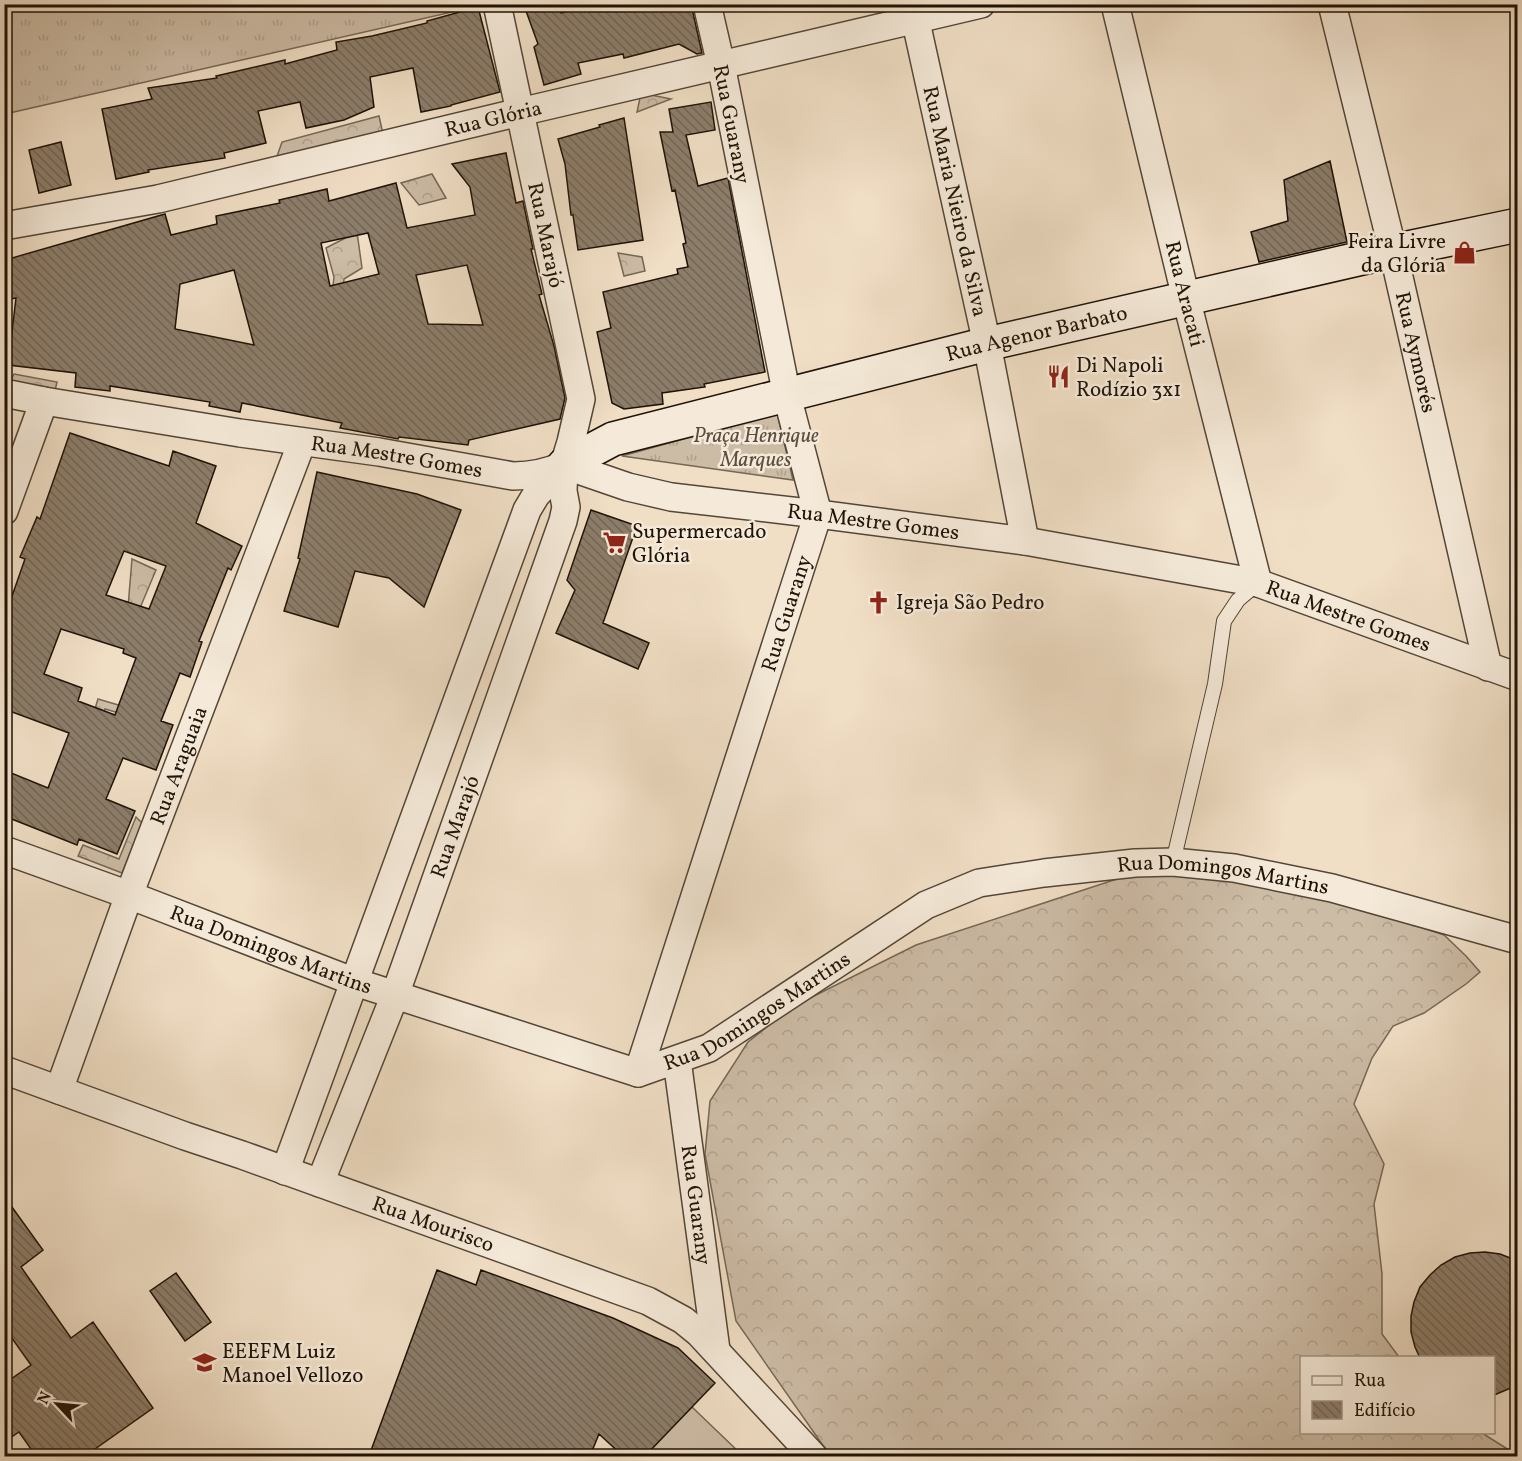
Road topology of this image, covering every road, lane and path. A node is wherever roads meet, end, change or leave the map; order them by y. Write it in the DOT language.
graph roads {
  1 [pos="497,4"];
  2 [pos="707,4"];
  3 [pos="981,4"];
  4 [pos="1115,4"];
  5 [pos="1332,4"];
  6 [pos="914,12"];
  7 [pos="721,65"];
  8 [pos="520,112"];
  9 [pos="1518,225"];
  10 [pos="4,226"];
  11 [pos="1393,250"];
  12 [pos="1186,298"];
  13 [pos="987,344"];
  14 [pos="4,393"];
  15 [pos="787,396"];
  16 [pos="44,401"];
  17 [pos="302,442"];
  18 [pos="564,465"];
  19 [pos="4,511"];
  20 [pos="818,514"];
  21 [pos="1025,541"];
  22 [pos="1258,583"];
  23 [pos="1488,667"];
  24 [pos="1518,677"];
  25 [pos="4,850"];
  26 [pos="1173,862"];
  27 [pos="129,895"];
  28 [pos="1518,940"];
  29 [pos="355,982"];
  30 [pos="395,995"];
  31 [pos="677,1060"];
  32 [pos="4,1070"];
  33 [pos="638,1073"];
  34 [pos="59,1090"];
  35 [pos="285,1171"];
  36 [pos="320,1183"];
  37 [pos="716,1350"];
  38 [pos="813,1456"];
  1 -- 8 [label="street, Rua Marajó"];
  2 -- 7 [label="street, Rua Guarany"];
  3 -- 6 [label="street, Rua Glória"];
  4 -- 12 [label="street, Rua Aracati"];
  5 -- 11 [label="street, Rua Aymorés"];
  6 -- 7 [label="street, Rua Glória"];
  6 -- 13 [label="street, Rua Maria Nieiro da Silva"];
  7 -- 8 [label="street, Rua Glória"];
  7 -- 15 [label="street, Rua Guarany"];
  8 -- 10 [label="street, Rua Glória"];
  8 -- 18 [label="street, Rua Marajó"];
  9 -- 11 [label="street, Rua Agenor Barbato"];
  11 -- 12 [label="street, Rua Agenor Barbato"];
  11 -- 23 [label="street, Rua Aymorés"];
  12 -- 13 [label="street, Rua Agenor Barbato"];
  12 -- 22 [label="street, Rua Aracati"];
  13 -- 15 [label="street, Rua Agenor Barbato"];
  13 -- 21 [label="street, Rua Maria Nieiro da Silva"];
  14 -- 16 [label="street, Rua Mestre Gomes"];
  15 -- 18 [label="street, Rua Agenor Barbato"];
  15 -- 20 [label="street, Rua Guarany"];
  16 -- 17 [label="street, Rua Mestre Gomes"];
  16 -- 19 [label="street"];
  17 -- 18 [label="street, Rua Mestre Gomes"];
  17 -- 27 [label="street, Rua Araguaia"];
  18 -- 20 [label="street, Rua Mestre Gomes"];
  18 -- 29 [label="street, Rua Marajó"];
  18 -- 30 [label="street, Rua Marajó"];
  20 -- 21 [label="street, Rua Mestre Gomes"];
  20 -- 33 [label="street, Rua Guarany"];
  21 -- 22 [label="street, Rua Mestre Gomes"];
  22 -- 23 [label="street, Rua Mestre Gomes"];
  22 -- 26 [label="lane"];
  23 -- 24 [label="street, Rua Mestre Gomes"];
  25 -- 27 [label="street, Rua Domingos Martins"];
  26 -- 28 [label="street, Rua Domingos Martins"];
  26 -- 31 [label="street, Rua Domingos Martins"];
  27 -- 29 [label="street, Rua Domingos Martins"];
  27 -- 34 [label="street, Rua Araguaia"];
  29 -- 30 [label="street, Rua Domingos Martins"];
  29 -- 35 [label="street, Rua Marajó"];
  30 -- 33 [label="street, Rua Domingos Martins"];
  30 -- 36 [label="street, Rua Marajó"];
  31 -- 33 [label="street, Rua Domingos Martins"];
  31 -- 37 [label="street, Rua Guarany"];
  32 -- 34 [label="street, Rua Mourisco"];
  34 -- 35 [label="street, Rua Mourisco"];
  35 -- 36 [label="street, Rua Mourisco"];
  36 -- 37 [label="street, Rua Mourisco"];
  37 -- 38 [label="street, Rua Mourisco"];
}
